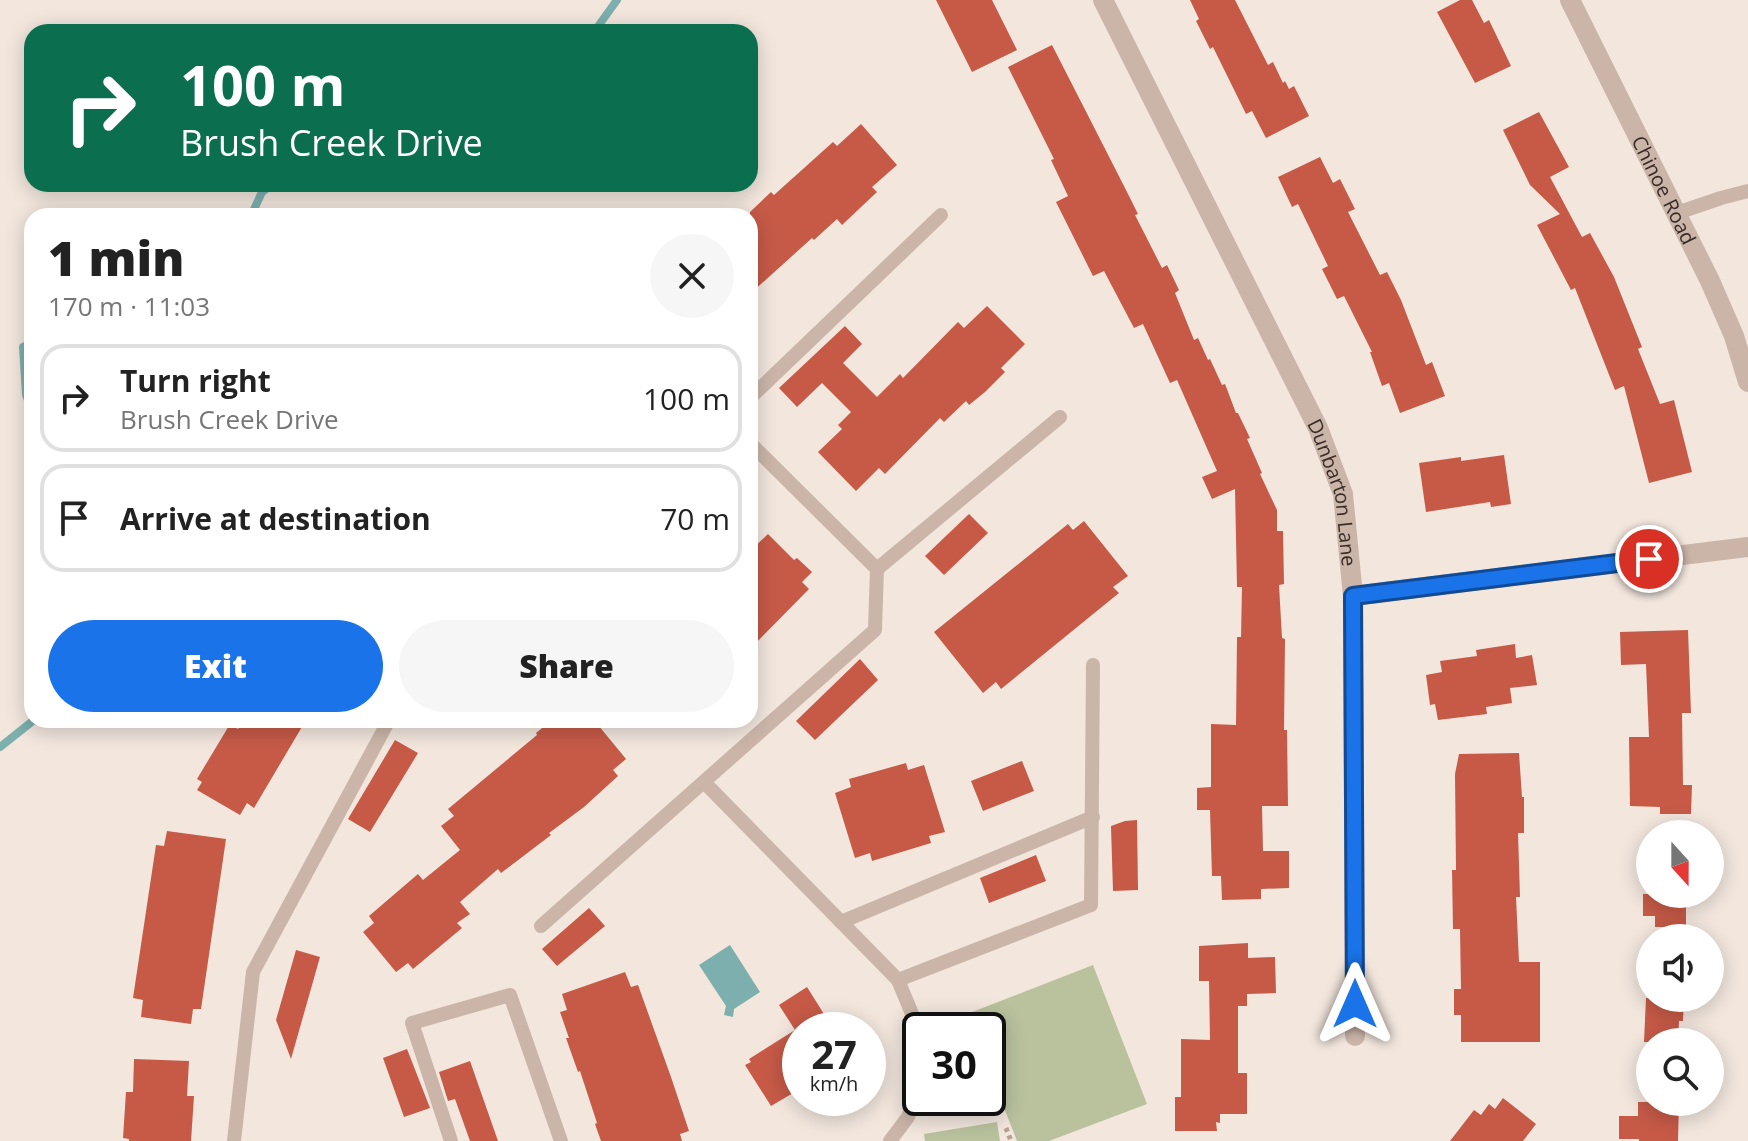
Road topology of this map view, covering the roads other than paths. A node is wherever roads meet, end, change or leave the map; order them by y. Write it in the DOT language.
graph roads {
  1 [pos="1103,0"];
  2 [pos="1570,0"];
  3 [pos="1748,191"];
  4 [pos="1677,213"];
  5 [pos="941,215"];
  6 [pos="1748,382"];
  7 [pos="758,390"];
  8 [pos="1060,417"];
  9 [pos="758,451"];
  10 [pos="1748,547"];
  11 [pos="877,569"];
  12 [pos="1353,596"];
  13 [pos="1093,665"];
  14 [pos="385,728"];
  15 [pos="704,782"];
  16 [pos="1093,817"];
  17 [pos="841,922"];
  18 [pos="541,926"];
  19 [pos="898,980"];
  20 [pos="911,1012"];
  21 [pos="1355,1036"];
  22 [pos="908,1116"];
  23 [pos="234,1141"];
  24 [pos="451,1141"];
  25 [pos="561,1141"];
  26 [pos="890,1141"];
  1 -- 12 [label="street, Dunbarton Lane"];
  2 -- 4 [label="street, Chinoe Road"];
  3 -- 4 [label="lane"];
  4 -- 6 [label="street, Chinoe Road"];
  5 -- 7 [label="lane"];
  8 -- 11 [label="lane"];
  9 -- 11 [label="lane"];
  10 -- 12 [label="street"];
  11 -- 15 [label="lane"];
  12 -- 21 [label="street, Dunbarton Lane"];
  13 -- 16 [label="lane"];
  14 -- 23 [label="lane"];
  15 -- 17 [label="lane"];
  15 -- 18 [label="lane"];
  16 -- 17 [label="lane"];
  16 -- 19 [label="lane"];
  17 -- 19 [label="lane"];
  19 -- 20 [label="lane"];
  22 -- 26 [label="lane"];
  24 -- 25 [label="lane"];
}
